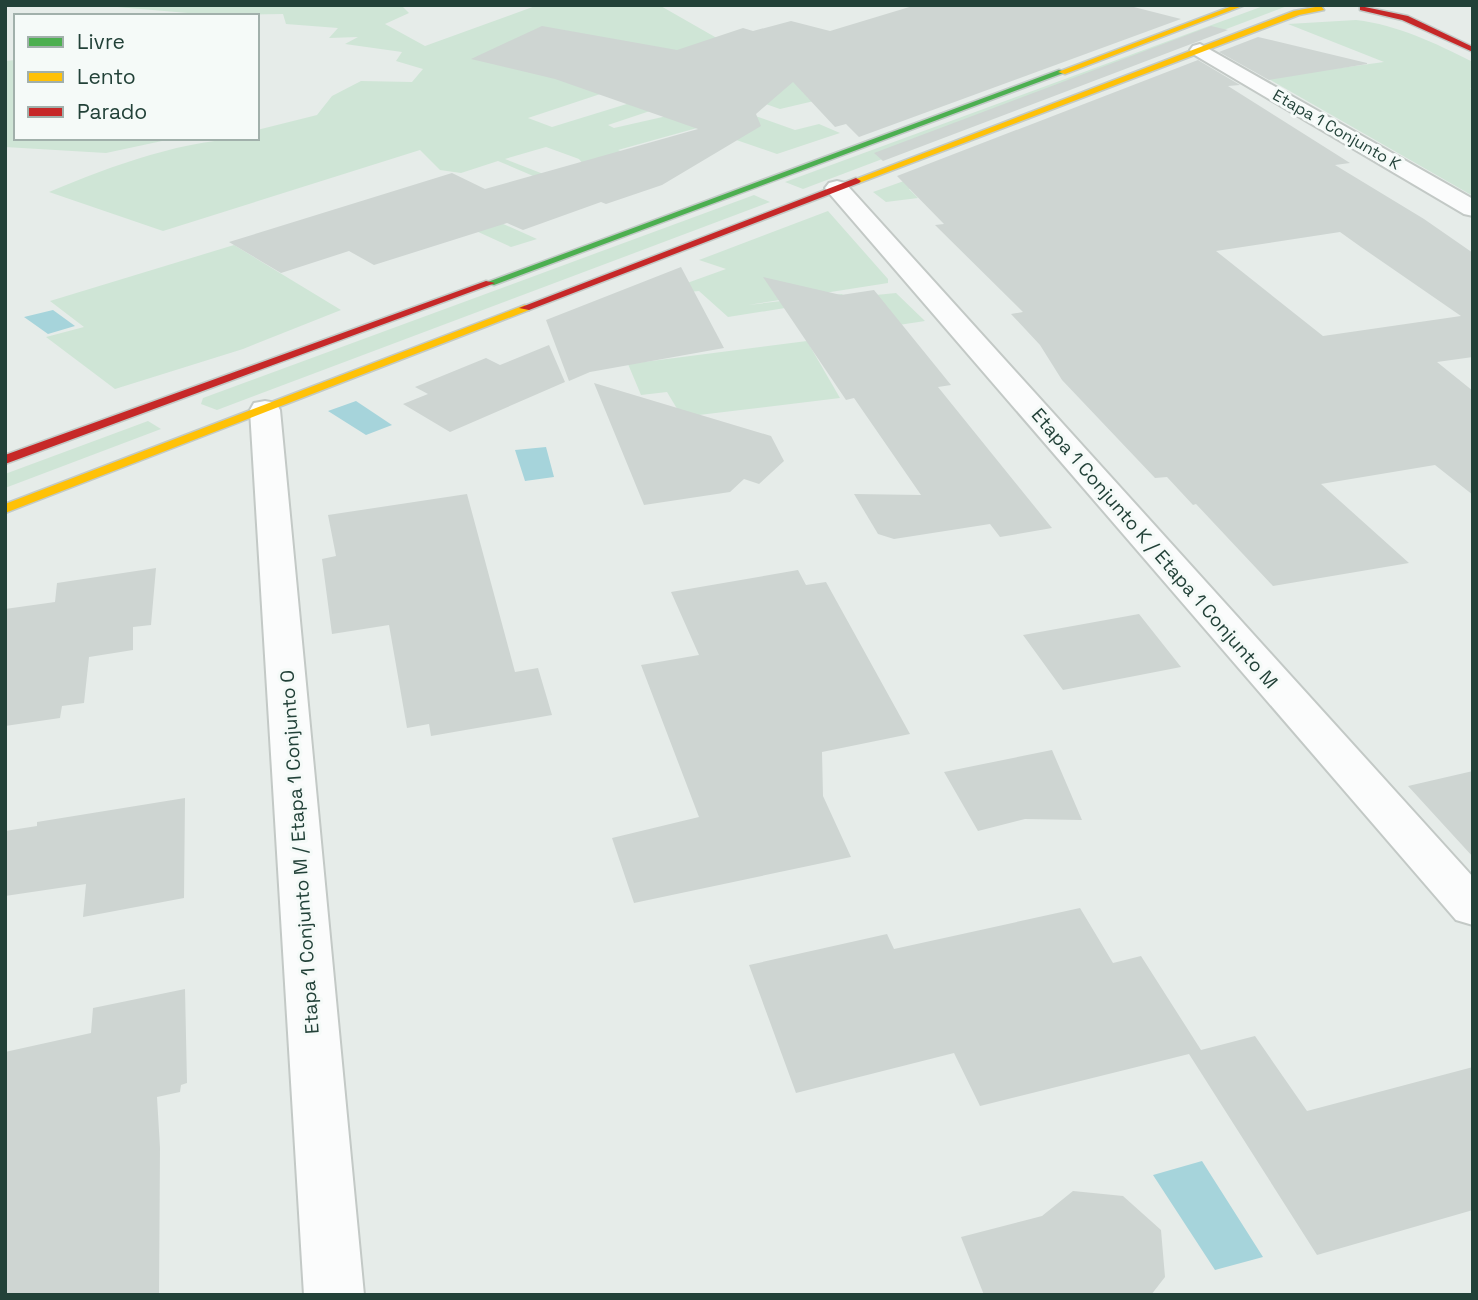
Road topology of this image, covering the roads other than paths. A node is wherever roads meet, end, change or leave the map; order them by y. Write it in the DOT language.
graph roads {
  1 [pos="1242,5"];
  2 [pos="1300,5"];
  3 [pos="1371,7"];
  4 [pos="1332,9"];
  5 [pos="1200,50"];
  6 [pos="1473,50"];
  7 [pos="760,186"];
  8 [pos="837,188"];
  9 [pos="800,202"];
  10 [pos="1473,209"];
  11 [pos="160,404"];
  12 [pos="265,410"];
  13 [pos="204,433"];
  14 [pos="5,460"];
  15 [pos="5,509"];
  16 [pos="1473,908"];
  17 [pos="334,1295"];
  1 -- 7 [label="street"];
  2 -- 4 [label="street"];
  3 -- 4 [label="street"];
  3 -- 6 [label="street"];
  4 -- 5 [label="street"];
  5 -- 8 [label="street"];
  5 -- 10 [label="street, Etapa 1 Conjunto K"];
  7 -- 9 [label="street"];
  7 -- 11 [label="street"];
  8 -- 9 [label="street"];
  8 -- 16 [label="street, Etapa 1 Conjunto K / Etapa 1 Conjunto M"];
  9 -- 12 [label="street"];
  11 -- 13 [label="street"];
  11 -- 14 [label="street"];
  12 -- 13 [label="street"];
  12 -- 17 [label="street, Etapa 1 Conjunto M / Etapa 1 Conjunto O"];
  13 -- 15 [label="street"];
}
